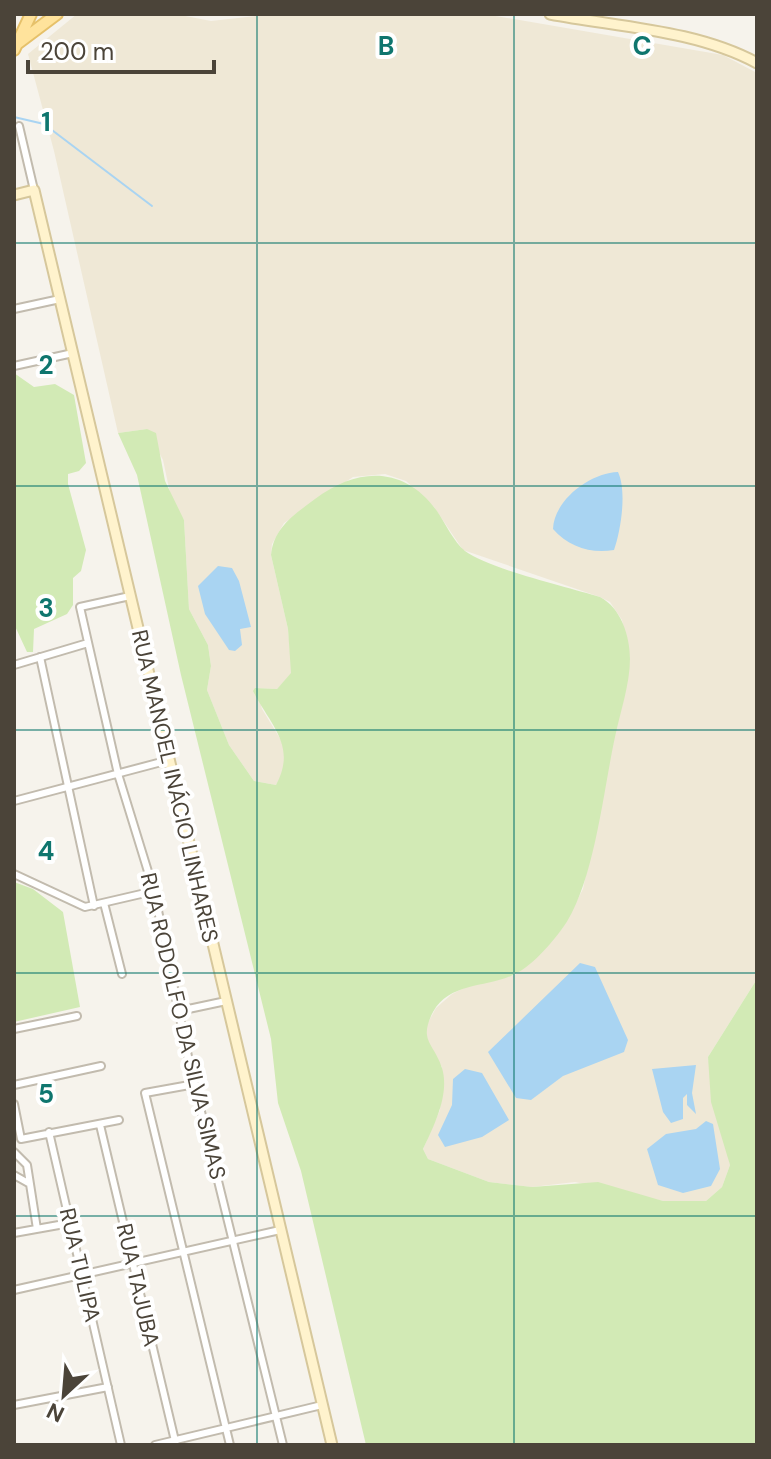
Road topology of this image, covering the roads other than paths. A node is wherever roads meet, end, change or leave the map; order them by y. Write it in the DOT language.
graph roads {
  1 [pos="31,14"];
  2 [pos="57,14"];
  3 [pos="550,14"];
  4 [pos="16,47"];
  5 [pos="757,63"];
  6 [pos="19,126"];
  7 [pos="34,190"];
  8 [pos="14,195"];
  9 [pos="60,299"];
  10 [pos="14,309"];
  11 [pos="73,353"];
  12 [pos="14,366"];
  13 [pos="130,596"];
  14 [pos="88,643"];
  15 [pos="40,657"];
  16 [pos="14,665"];
  17 [pos="169,760"];
  18 [pos="118,774"];
  19 [pos="70,786"];
  20 [pos="14,801"];
  21 [pos="14,874"];
  22 [pos="154,891"];
  23 [pos="104,903"];
  24 [pos="94,906"];
  25 [pos="122,974"];
  26 [pos="226,1001"];
  27 [pos="179,1011"];
  28 [pos="77,1016"];
  29 [pos="14,1029"];
  30 [pos="101,1066"];
  31 [pos="195,1084"];
  32 [pos="14,1085"];
  33 [pos="14,1104"];
  34 [pos="119,1120"];
  35 [pos="100,1125"];
  36 [pos="49,1132"];
  37 [pos="14,1152"];
  38 [pos="14,1175"];
  39 [pos="30,1184"];
  40 [pos="70,1223"];
  41 [pos="37,1229"];
  42 [pos="280,1230"];
  43 [pos="14,1233"];
  44 [pos="233,1241"];
  45 [pos="184,1253"];
  46 [pos="134,1265"];
  47 [pos="83,1277"];
  48 [pos="14,1290"];
  49 [pos="108,1387"];
  50 [pos="14,1405"];
  51 [pos="322,1405"];
  52 [pos="275,1416"];
  53 [pos="226,1428"];
  54 [pos="176,1443"];
  55 [pos="121,1445"];
  56 [pos="155,1445"];
  57 [pos="230,1445"];
  58 [pos="283,1445"];
  59 [pos="332,1445"];
  1 -- 4 [label="main road"];
  2 -- 4 [label="main road"];
  3 -- 5 [label="main road"];
  6 -- 7 [label="street, RUA MANOEL INÁCIO LINHARES"];
  7 -- 8 [label="main road"];
  7 -- 9 [label="main road, RUA MANOEL INÁCIO LINHARES"];
  9 -- 10 [label="street"];
  9 -- 11 [label="main road, RUA MANOEL INÁCIO LINHARES"];
  11 -- 12 [label="street"];
  11 -- 13 [label="main road, RUA MANOEL INÁCIO LINHARES"];
  13 -- 14 [label="street, RUA RODOLFO DA SILVA SIMAS"];
  13 -- 17 [label="main road, RUA MANOEL INÁCIO LINHARES"];
  14 -- 15 [label="street"];
  14 -- 18 [label="street, RUA RODOLFO DA SILVA SIMAS"];
  15 -- 16 [label="street"];
  15 -- 19 [label="street"];
  17 -- 18 [label="street"];
  17 -- 26 [label="main road, RUA MANOEL INÁCIO LINHARES"];
  18 -- 19 [label="street"];
  18 -- 22 [label="street, RUA RODOLFO DA SILVA SIMAS"];
  19 -- 20 [label="street"];
  19 -- 24 [label="street"];
  21 -- 24 [label="street"];
  22 -- 23 [label="street"];
  22 -- 27 [label="street, RUA RODOLFO DA SILVA SIMAS"];
  23 -- 24 [label="street"];
  23 -- 25 [label="street"];
  26 -- 27 [label="street"];
  26 -- 42 [label="main road, RUA MANOEL INÁCIO LINHARES"];
  27 -- 31 [label="street, RUA RODOLFO DA SILVA SIMAS"];
  28 -- 29 [label="street"];
  30 -- 32 [label="street"];
  31 -- 44 [label="street, RUA RODOLFO DA SILVA SIMAS"];
  31 -- 45 [label="street"];
  33 -- 36 [label="street"];
  34 -- 35 [label="street"];
  35 -- 36 [label="street"];
  35 -- 46 [label="street, RUA TAJUBA"];
  36 -- 40 [label="street, RUA TULIPA"];
  37 -- 39 [label="street"];
  38 -- 39 [label="street"];
  39 -- 41 [label="street"];
  40 -- 41 [label="street"];
  40 -- 47 [label="street, RUA TULIPA"];
  41 -- 43 [label="street"];
  42 -- 44 [label="street"];
  42 -- 51 [label="main road, RUA MANOEL INÁCIO LINHARES"];
  44 -- 45 [label="street"];
  44 -- 52 [label="street, RUA RODOLFO DA SILVA SIMAS"];
  45 -- 46 [label="street"];
  45 -- 53 [label="street"];
  46 -- 47 [label="street"];
  46 -- 54 [label="street, RUA TAJUBA"];
  47 -- 48 [label="street"];
  47 -- 49 [label="street, RUA TULIPA"];
  49 -- 50 [label="street"];
  49 -- 55 [label="street, RUA TULIPA"];
  51 -- 52 [label="street"];
  51 -- 59 [label="main road, RUA MANOEL INÁCIO LINHARES"];
  52 -- 53 [label="street"];
  52 -- 58 [label="street, RUA RODOLFO DA SILVA SIMAS"];
  53 -- 54 [label="street"];
  53 -- 57 [label="street"];
  54 -- 56 [label="street"];
}
